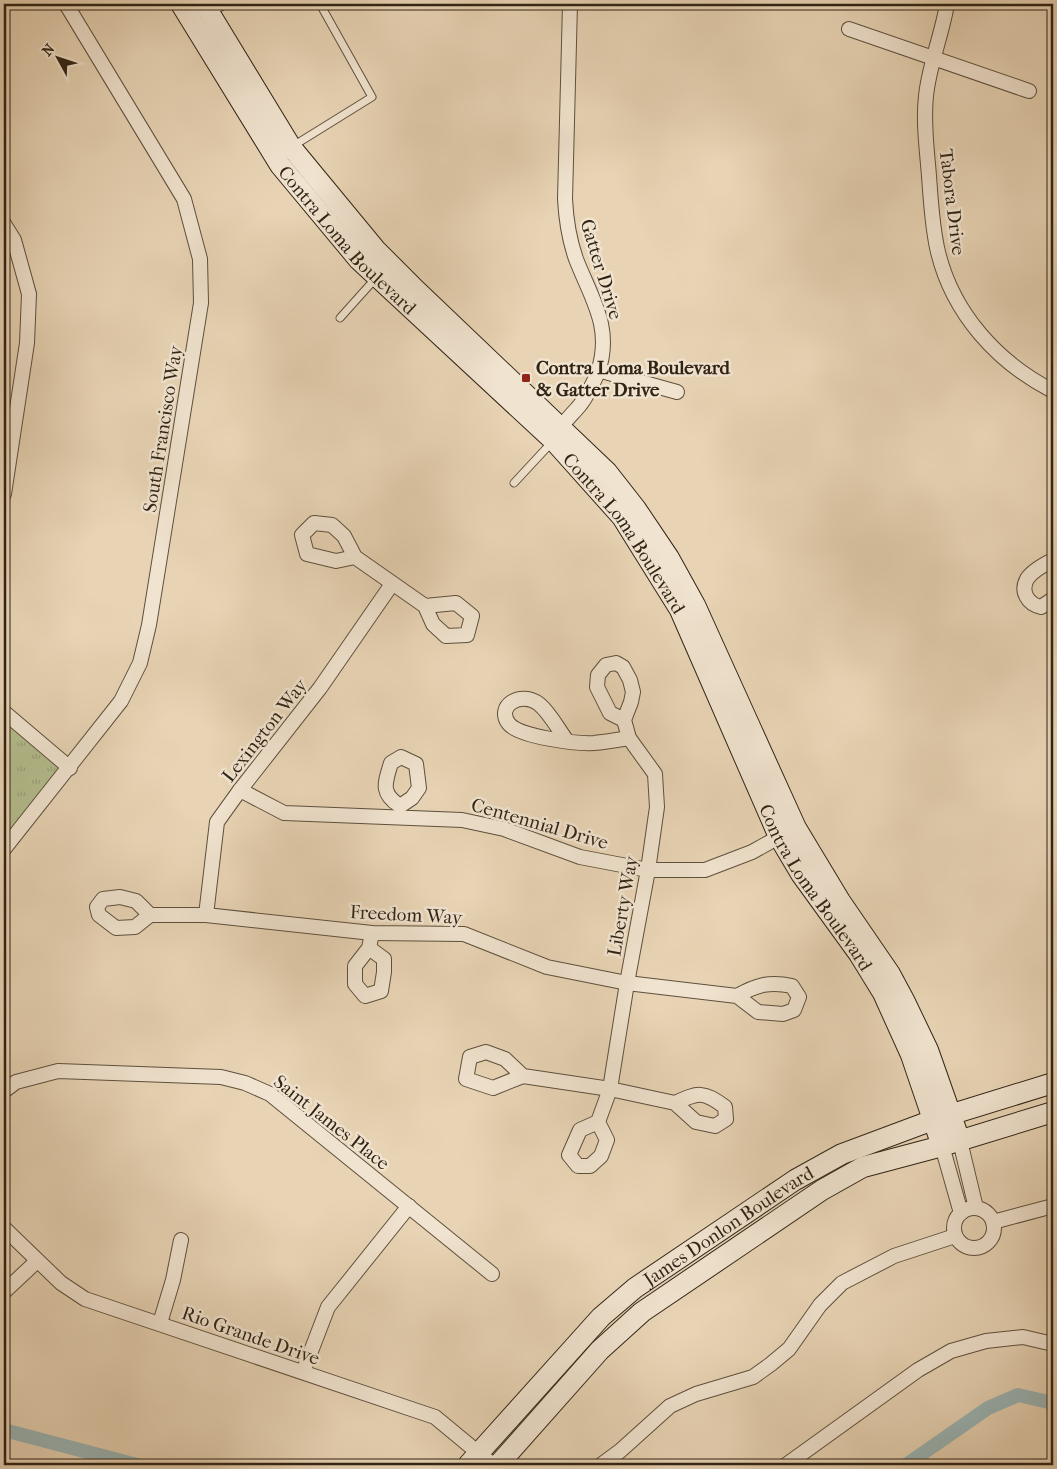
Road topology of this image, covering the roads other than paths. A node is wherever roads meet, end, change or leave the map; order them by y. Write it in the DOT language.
graph roads {
  1 [pos="66,4"];
  2 [pos="181,4"];
  3 [pos="320,4"];
  4 [pos="570,4"];
  5 [pos="947,4"];
  6 [pos="213,7"];
  7 [pos="849,29"];
  8 [pos="935,58"];
  9 [pos="1029,91"];
  10 [pos="291,147"];
  11 [pos="4,224"];
  12 [pos="377,277"];
  13 [pos="340,318"];
  14 [pos="598,370"];
  15 [pos="1053,391"];
  16 [pos="677,392"];
  17 [pos="557,434"];
  18 [pos="6,469"];
  19 [pos="514,483"];
  20 [pos="4,494"];
  21 [pos="355,557"];
  22 [pos="1053,560"];
  23 [pos="392,584"];
  24 [pos="1053,599"];
  25 [pos="424,606"];
  26 [pos="4,712"];
  27 [pos="624,720"];
  28 [pos="629,738"];
  29 [pos="566,741"];
  30 [pos="70,768"];
  31 [pos="240,790"];
  32 [pos="787,833"];
  33 [pos="4,849"];
  34 [pos="648,870"];
  35 [pos="150,915"];
  36 [pos="206,915"];
  37 [pos="372,933"];
  38 [pos="369,948"];
  39 [pos="627,983"];
  40 [pos="737,996"];
  41 [pos="523,1076"];
  42 [pos="1053,1083"];
  43 [pos="610,1089"];
  44 [pos="4,1092"];
  45 [pos="675,1103"];
  46 [pos="1053,1112"];
  47 [pos="942,1117"];
  48 [pos="598,1122"];
  49 [pos="951,1143"];
  50 [pos="409,1206"];
  51 [pos="1053,1206"];
  52 [pos="976,1208"];
  53 [pos="961,1213"];
  54 [pos="993,1222"];
  55 [pos="4,1228"];
  56 [pos="955,1236"];
  57 [pos="181,1240"];
  58 [pos="37,1261"];
  59 [pos="492,1274"];
  60 [pos="4,1292"];
  61 [pos="160,1323"];
  62 [pos="1053,1344"];
  63 [pos="303,1372"];
  64 [pos="619,1460"];
  65 [pos="480,1461"];
  66 [pos="498,1465"];
  67 [pos="601,1465"];
  68 [pos="786,1465"];
  1 -- 30 [label="street, South Francisco Way"];
  2 -- 12 [label="main road, Contra Loma Boulevard"];
  3 -- 10 [label="lane"];
  4 -- 14 [label="street, Gatter Drive"];
  5 -- 8 [label="street, Tabora Drive"];
  6 -- 10 [label="main road, Contra Loma Boulevard"];
  7 -- 8 [label="street"];
  8 -- 9 [label="street"];
  8 -- 15 [label="street, Tabora Drive"];
  10 -- 17 [label="main road, Contra Loma Boulevard"];
  11 -- 18 [label="street"];
  12 -- 13 [label="lane"];
  12 -- 17 [label="main road, Contra Loma Boulevard"];
  14 -- 16 [label="street"];
  14 -- 17 [label="street, Gatter Drive"];
  17 -- 19 [label="lane"];
  17 -- 32 [label="main road, Contra Loma Boulevard"];
  18 -- 20 [label="street"];
  21 -- 23 [label="street"];
  22 -- 24 [label="street"];
  23 -- 25 [label="street"];
  23 -- 31 [label="street, Lexington Way"];
  26 -- 30 [label="street"];
  27 -- 28 [label="street"];
  28 -- 29 [label="street"];
  28 -- 34 [label="street, Liberty Way"];
  30 -- 33 [label="street, South Francisco Way"];
  31 -- 34 [label="street, Centennial Drive"];
  31 -- 36 [label="street, Lexington Way"];
  32 -- 34 [label="street, Centennial Drive"];
  32 -- 47 [label="main road, Contra Loma Boulevard"];
  34 -- 39 [label="street, Liberty Way"];
  35 -- 36 [label="street, Freedom Way"];
  36 -- 37 [label="street, Freedom Way"];
  37 -- 38 [label="street"];
  37 -- 39 [label="street, Freedom Way"];
  39 -- 40 [label="street, Freedom Way"];
  39 -- 43 [label="street, Liberty Way"];
  41 -- 43 [label="street"];
  42 -- 47 [label="main road, James Donlon Boulevard"];
  43 -- 45 [label="street"];
  43 -- 48 [label="street, Liberty Way"];
  44 -- 50 [label="street, Saint James Place"];
  46 -- 49 [label="main road, James Donlon Boulevard"];
  47 -- 49 [label="main road, Contra Loma Boulevard"];
  47 -- 65 [label="main road, James Donlon Boulevard"];
  49 -- 52 [label="street"];
  49 -- 53 [label="street"];
  49 -- 66 [label="main road, James Donlon Boulevard"];
  50 -- 59 [label="street, Saint James Place"];
  50 -- 63 [label="street"];
  51 -- 54 [label="street"];
  52 -- 53 [label="street"];
  52 -- 54 [label="street"];
  53 -- 56 [label="street"];
  54 -- 56 [label="street"];
  55 -- 58 [label="street, Rio Grande Drive"];
  56 -- 64 [label="street"];
  57 -- 61 [label="street"];
  58 -- 60 [label="street"];
  58 -- 61 [label="street, Rio Grande Drive"];
  61 -- 63 [label="street, Rio Grande Drive"];
  62 -- 68 [label="street"];
  63 -- 65 [label="street, Rio Grande Drive"];
  64 -- 67 [label="street"];
}
